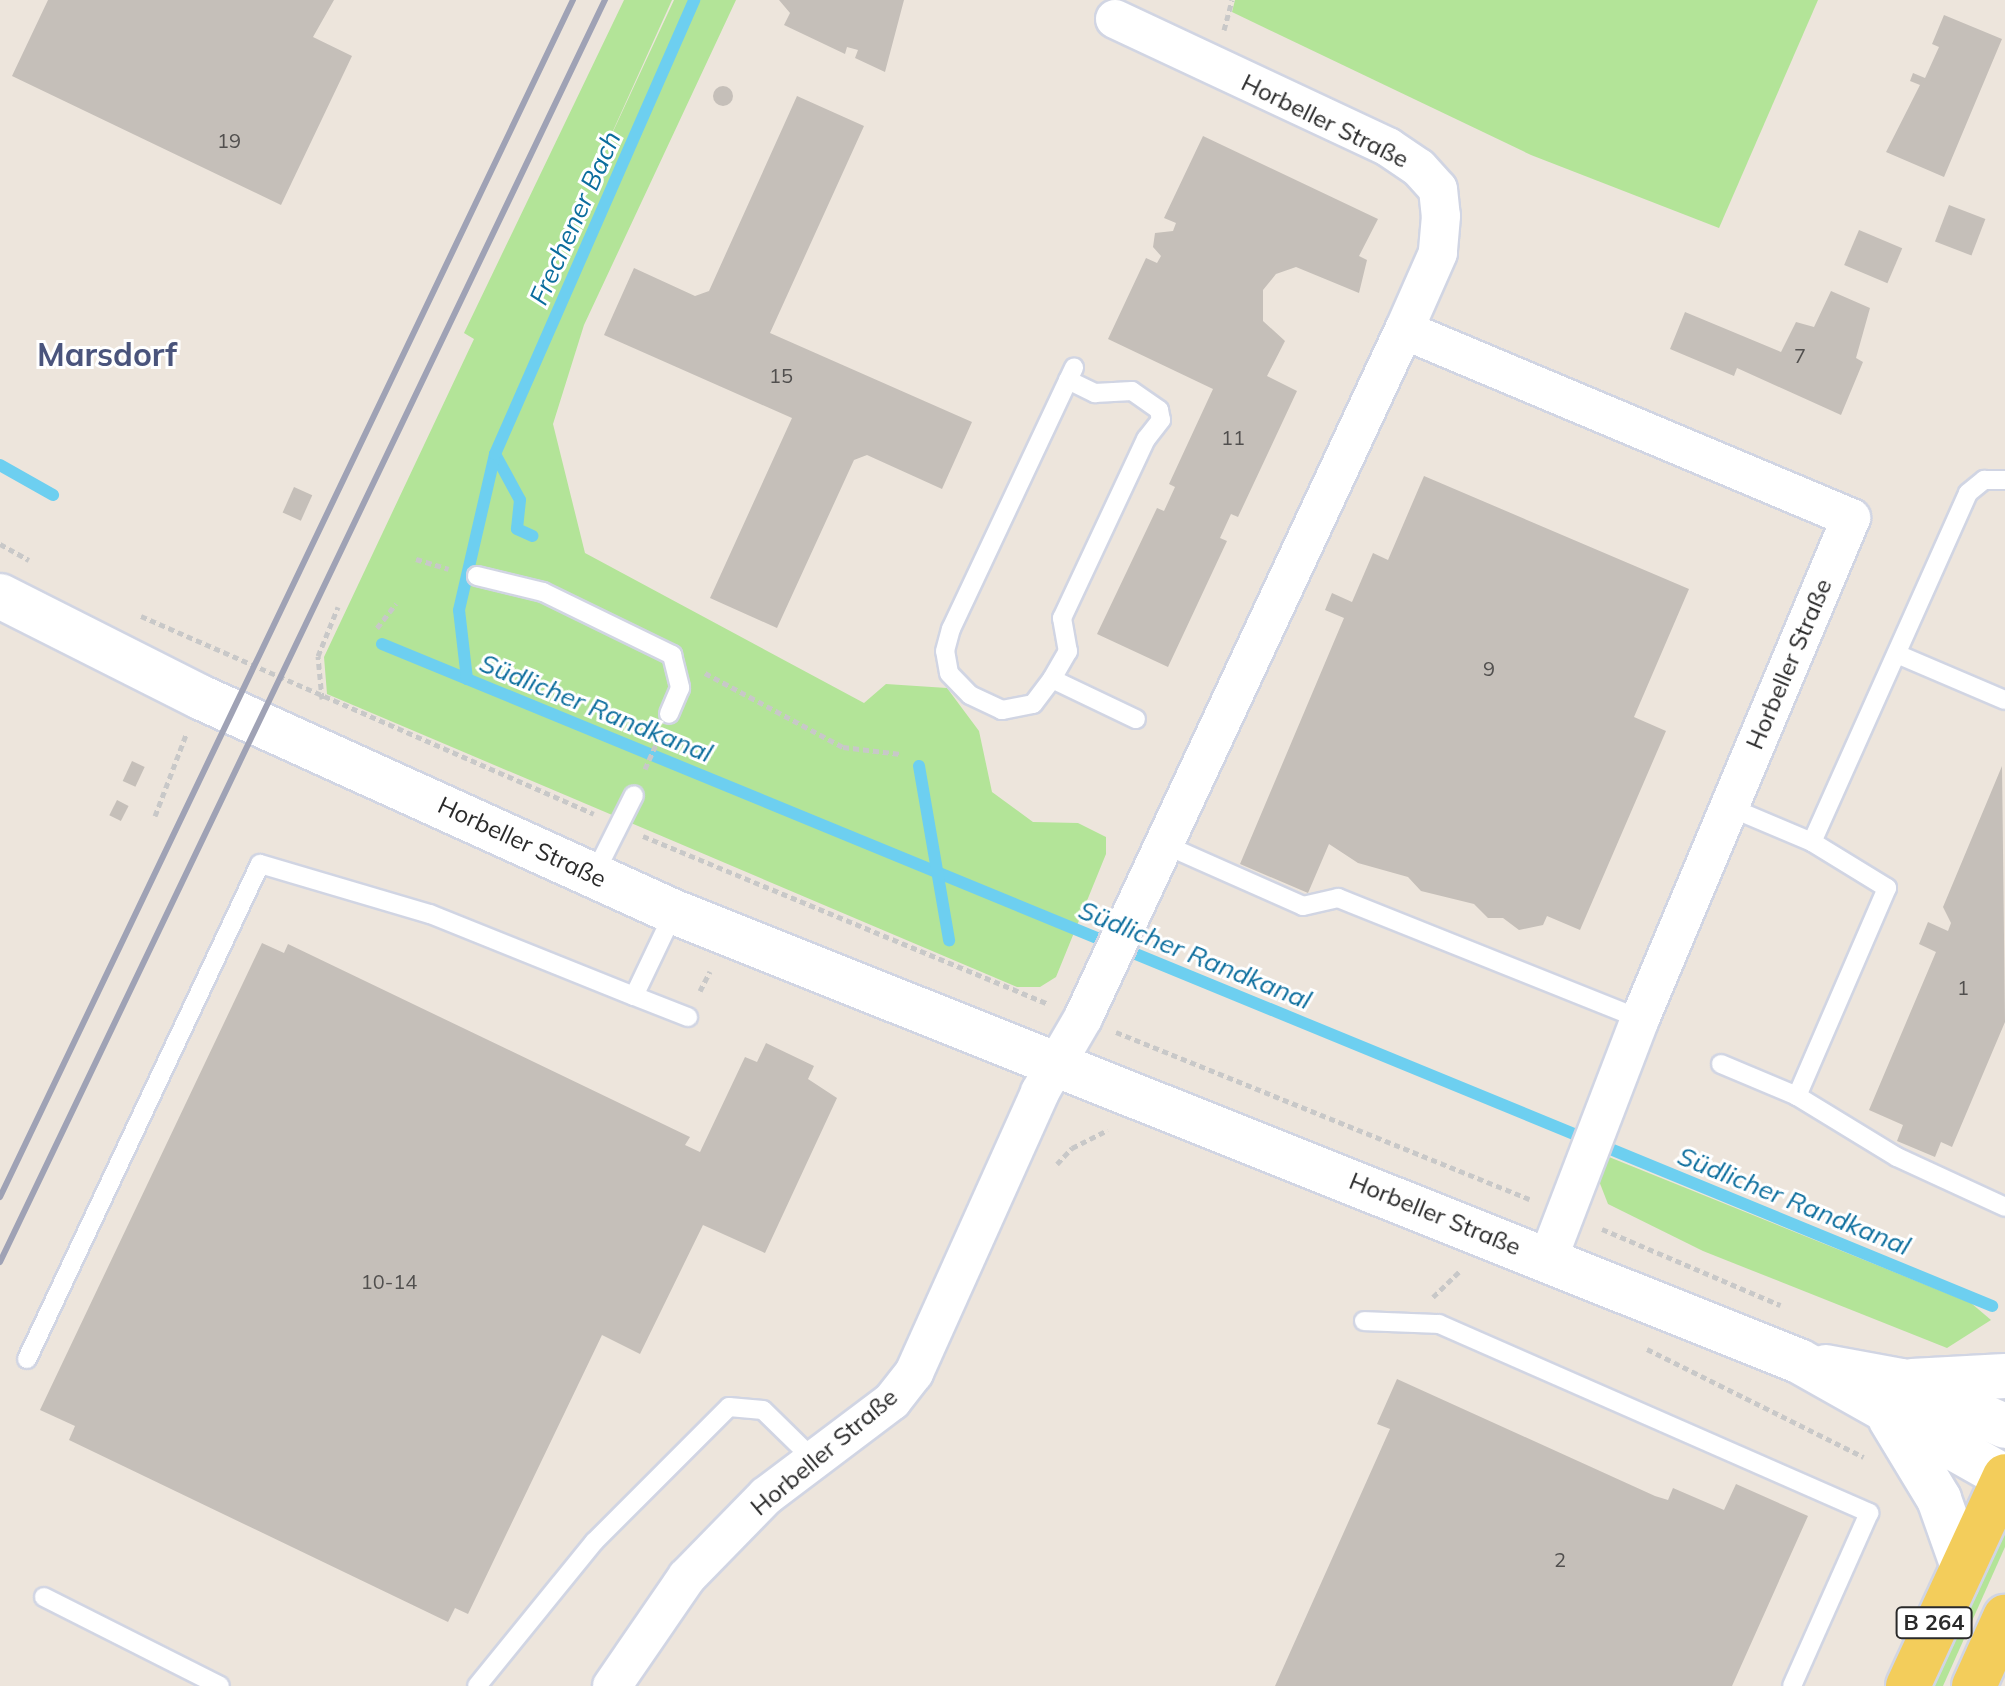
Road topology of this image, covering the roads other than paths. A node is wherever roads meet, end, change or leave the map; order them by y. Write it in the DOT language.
graph roads {
  1 [pos="1115,19"];
  2 [pos="1404,330"];
  3 [pos="2005,480"];
  4 [pos="477,576"];
  5 [pos="0,596"];
  6 [pos="1897,654"];
  7 [pos="1052,679"];
  8 [pos="2005,700"];
  9 [pos="669,714"];
  10 [pos="1136,719"];
  11 [pos="634,795"];
  12 [pos="1729,807"];
  13 [pos="1812,842"];
  14 [pos="1161,843"];
  15 [pos="594,875"];
  16 [pos="674,912"];
  17 [pos="634,996"];
  18 [pos="688,1017"];
  19 [pos="1640,1019"];
  20 [pos="1055,1062"];
  21 [pos="1721,1064"];
  22 [pos="1797,1096"];
  23 [pos="2005,1207"];
  24 [pos="1548,1259"];
  25 [pos="1364,1321"];
  26 [pos="27,1359"];
  27 [pos="2005,1376"];
  28 [pos="1894,1399"];
  29 [pos="2005,1426"];
  30 [pos="814,1460"];
  31 [pos="2005,1477"];
  32 [pos="1961,1561"];
  33 [pos="44,1597"];
  34 [pos="2005,1617"];
  35 [pos="220,1686"];
  36 [pos="477,1686"];
  37 [pos="612,1686"];
  38 [pos="1792,1686"];
  39 [pos="1908,1686"];
  40 [pos="1974,1686"];
  1 -- 2 [label="street, Horbeller Straße"];
  2 -- 12 [label="street, Horbeller Straße"];
  2 -- 14 [label="street, Horbeller Straße"];
  3 -- 6 [label="lane"];
  4 -- 9 [label="lane"];
  5 -- 15 [label="main road, Horbeller Straße"];
  6 -- 8 [label="lane"];
  6 -- 13 [label="lane"];
  7 -- 7 [label="lane"];
  7 -- 10 [label="lane"];
  11 -- 15 [label="lane"];
  12 -- 13 [label="lane"];
  12 -- 19 [label="street, Horbeller Straße"];
  13 -- 22 [label="lane"];
  14 -- 19 [label="lane"];
  14 -- 20 [label="street, Horbeller Straße"];
  15 -- 16 [label="main road, Horbeller Straße"];
  16 -- 17 [label="lane"];
  16 -- 20 [label="main road, Horbeller Straße"];
  17 -- 18 [label="lane"];
  17 -- 26 [label="lane"];
  19 -- 24 [label="street, Horbeller Straße"];
  20 -- 24 [label="main road, Horbeller Straße"];
  20 -- 30 [label="street, Horbeller Straße"];
  21 -- 22 [label="lane"];
  22 -- 23 [label="lane"];
  24 -- 28 [label="main road, Horbeller Straße"];
  25 -- 38 [label="lane"];
  27 -- 28 [label="main road, Horbeller Straße"];
  28 -- 29 [label="main road, Horbeller Straße"];
  28 -- 31 [label="main road, Horbeller Straße"];
  28 -- 32 [label="main road"];
  30 -- 36 [label="lane"];
  30 -- 37 [label="street, Horbeller Straße"];
  31 -- 32 [label="main road, B 264"];
  32 -- 39 [label="main road, B 264"];
  33 -- 35 [label="lane"];
  34 -- 40 [label="main road, B 264"];
}
